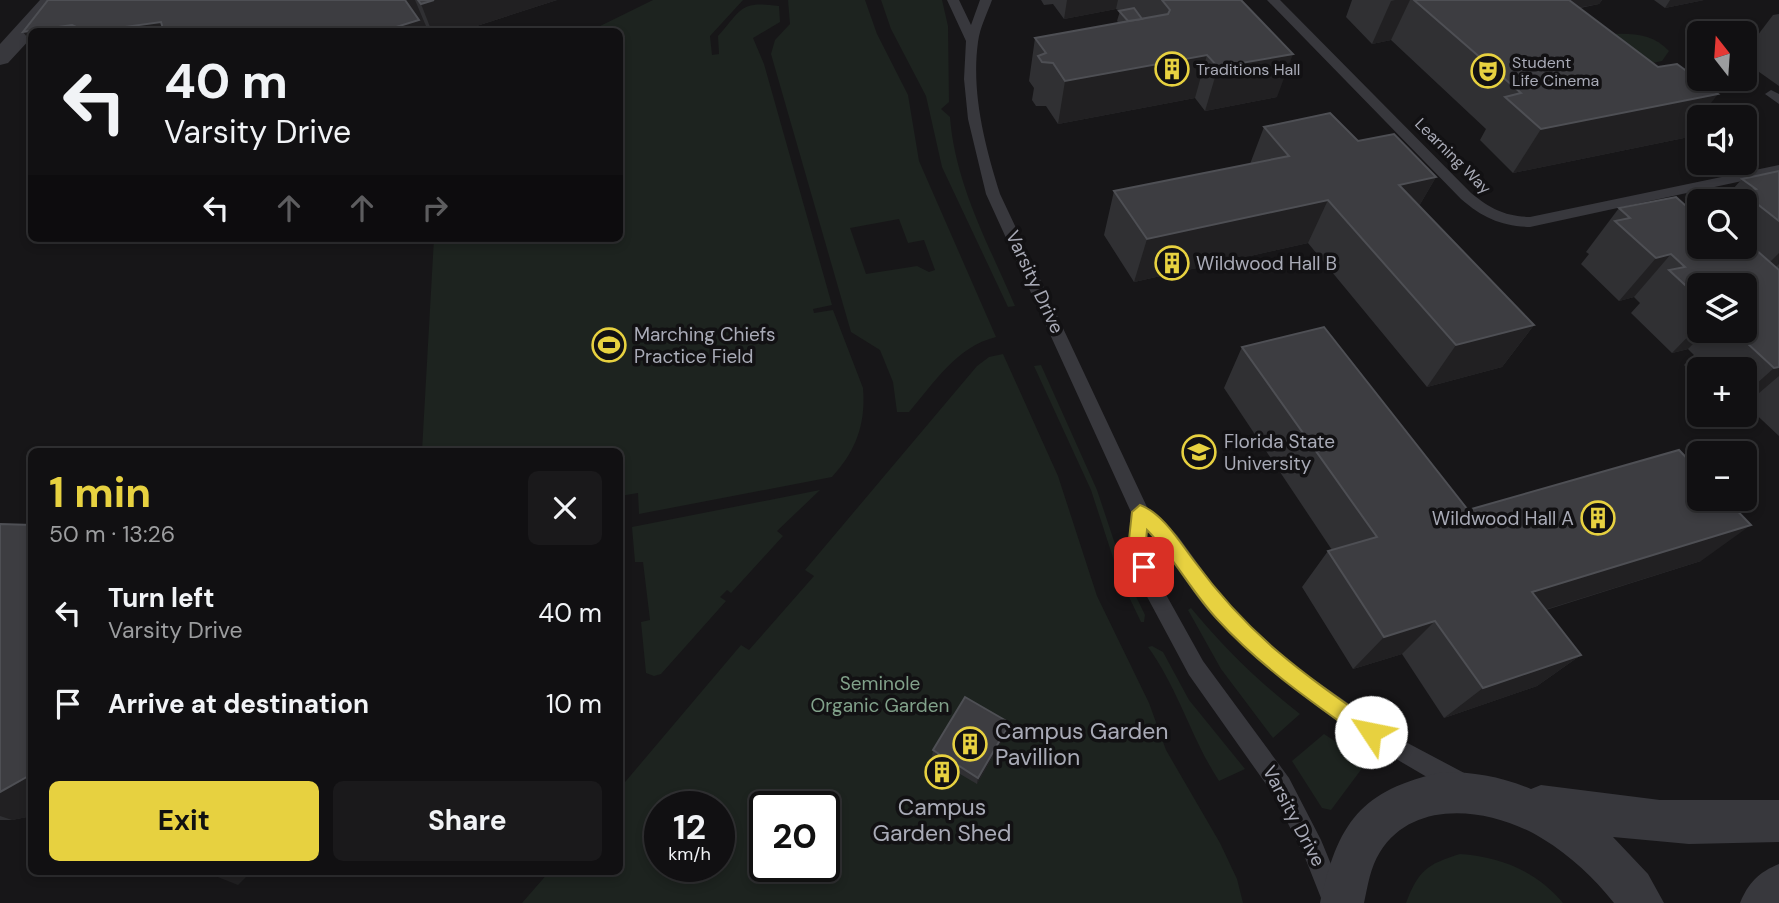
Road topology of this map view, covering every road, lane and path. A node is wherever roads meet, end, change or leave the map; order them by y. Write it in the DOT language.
graph roads {
  1 [pos="52,0"];
  2 [pos="953,0"];
  3 [pos="986,0"];
  4 [pos="1273,0"];
  5 [pos="972,41"];
  6 [pos="0,58"];
  7 [pos="1779,169"];
  8 [pos="1140,512"];
  9 [pos="1496,797"];
  10 [pos="1779,821"];
  11 [pos="1779,886"];
  12 [pos="1335,903"];
  13 [pos="1342,903"];
  14 [pos="1642,903"];
  15 [pos="1762,903"];
  1 -- 6 [label="street"];
  2 -- 5 [label="lane, Varsity Drive"];
  3 -- 5 [label="lane, Varsity Drive"];
  4 -- 7 [label="lane, Learning Way"];
  5 -- 8 [label="lane, Varsity Drive"];
  8 -- 9 [label="lane, Varsity Drive"];
  8 -- 12 [label="lane, Varsity Drive"];
  9 -- 10 [label="street"];
  9 -- 13 [label="street"];
  9 -- 14 [label="street"];
  11 -- 15 [label="street"];
}
